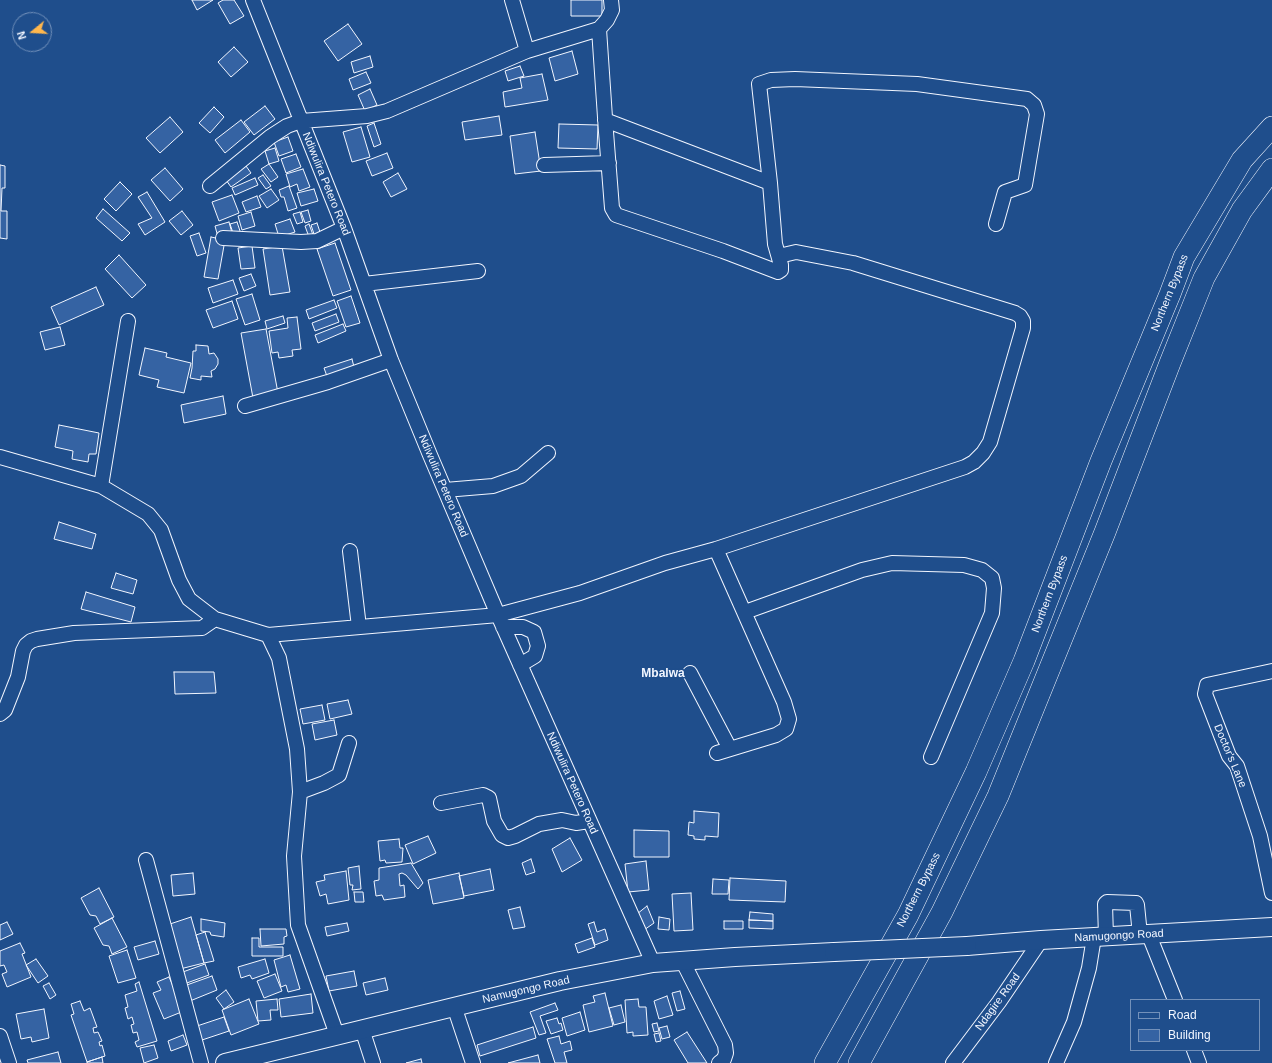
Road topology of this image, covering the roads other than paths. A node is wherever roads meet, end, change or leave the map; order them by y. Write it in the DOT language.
graph roads {
  1 [pos="253,0"];
  2 [pos="512,0"];
  3 [pos="611,0"];
  4 [pos="599,29"];
  5 [pos="527,51"];
  6 [pos="605,120"];
  7 [pos="301,121"];
  8 [pos="1272,127"];
  9 [pos="608,163"];
  10 [pos="544,165"];
  11 [pos="1272,169"];
  12 [pos="770,183"];
  13 [pos="210,186"];
  14 [pos="996,224"];
  15 [pos="344,228"];
  16 [pos="222,238"];
  17 [pos="779,256"];
  18 [pos="478,271"];
  19 [pos="364,284"];
  20 [pos="128,321"];
  21 [pos="392,360"];
  22 [pos="245,406"];
  23 [pos="548,453"];
  24 [pos="0,457"];
  25 [pos="101,486"];
  26 [pos="445,490"];
  27 [pos="716,549"];
  28 [pos="350,551"];
  29 [pos="745,612"];
  30 [pos="215,619"];
  31 [pos="500,621"];
  32 [pos="359,627"];
  33 [pos="268,635"];
  34 [pos="520,665"];
  35 [pos="1272,671"];
  36 [pos="690,673"];
  37 [pos="0,714"];
  38 [pos="349,744"];
  39 [pos="931,757"];
  40 [pos="300,792"];
  41 [pos="441,803"];
  42 [pos="589,821"];
  43 [pos="146,860"];
  44 [pos="1272,893"];
  45 [pos="1272,927"];
  46 [pos="1145,935"];
  47 [pos="1100,937"];
  48 [pos="1041,940"];
  49 [pos="682,960"];
  50 [pos="653,963"];
  51 [pos="1175,999"];
  52 [pos="454,1006"];
  53 [pos="362,1029"];
  54 [pos="336,1035"];
  55 [pos="0,1036"];
  56 [pos="1194,1051"];
  57 [pos="9,1063"];
  58 [pos="201,1063"];
  59 [pos="225,1063"];
  60 [pos="373,1063"];
  61 [pos="473,1063"];
  62 [pos="719,1063"];
  63 [pos="825,1063"];
  64 [pos="860,1063"];
  65 [pos="953,1063"];
  66 [pos="1056,1063"];
  67 [pos="1199,1063"];
  1 -- 7 [label="street, Ndiwulira Petero Road"];
  2 -- 5 [label="street"];
  3 -- 4 [label="street"];
  4 -- 5 [label="street"];
  4 -- 6 [label="street"];
  5 -- 7 [label="street"];
  6 -- 9 [label="street"];
  6 -- 12 [label="street"];
  7 -- 13 [label="street"];
  7 -- 15 [label="street, Ndiwulira Petero Road"];
  8 -- 63 [label="highway, Northern Bypass"];
  9 -- 10 [label="street"];
  9 -- 17 [label="street"];
  11 -- 64 [label="highway"];
  12 -- 14 [label="street"];
  12 -- 17 [label="street"];
  15 -- 16 [label="street"];
  15 -- 19 [label="street, Ndiwulira Petero Road"];
  17 -- 27 [label="street"];
  18 -- 19 [label="street"];
  19 -- 21 [label="street, Ndiwulira Petero Road"];
  20 -- 25 [label="street"];
  21 -- 22 [label="street"];
  21 -- 26 [label="street, Ndiwulira Petero Road"];
  23 -- 26 [label="street"];
  24 -- 25 [label="street"];
  25 -- 30 [label="street"];
  26 -- 31 [label="street, Ndiwulira Petero Road"];
  27 -- 29 [label="street"];
  27 -- 31 [label="street"];
  28 -- 32 [label="street"];
  29 -- 36 [label="street"];
  29 -- 39 [label="street"];
  30 -- 33 [label="street"];
  30 -- 37 [label="street"];
  31 -- 32 [label="street"];
  31 -- 34 [label="street, Ndiwulira Petero Road"];
  31 -- 34 [label="street"];
  32 -- 33 [label="street"];
  33 -- 40 [label="street"];
  34 -- 42 [label="street, Ndiwulira Petero Road"];
  35 -- 44 [label="street, Doctor's Lane"];
  38 -- 40 [label="street"];
  40 -- 54 [label="street"];
  41 -- 42 [label="street"];
  42 -- 50 [label="street, Ndiwulira Petero Road"];
  43 -- 58 [label="street"];
  45 -- 46 [label="main road, Namugongo Road"];
  46 -- 47 [label="main road, Namugongo Road"];
  46 -- 47 [label="street"];
  46 -- 51 [label="street"];
  47 -- 48 [label="main road, Namugongo Road"];
  47 -- 66 [label="street"];
  48 -- 49 [label="main road, Namugongo Road, bridge"];
  48 -- 65 [label="street, Ndagire Road"];
  49 -- 50 [label="main road, Namugongo Road"];
  49 -- 62 [label="street"];
  50 -- 52 [label="main road, Namugongo Road"];
  52 -- 53 [label="main road, Namugongo Road"];
  52 -- 61 [label="street"];
  53 -- 54 [label="main road, Namugongo Road"];
  53 -- 60 [label="street"];
  54 -- 59 [label="main road, Namugongo Road"];
  55 -- 57 [label="street"];
  56 -- 67 [label="street"];
}
